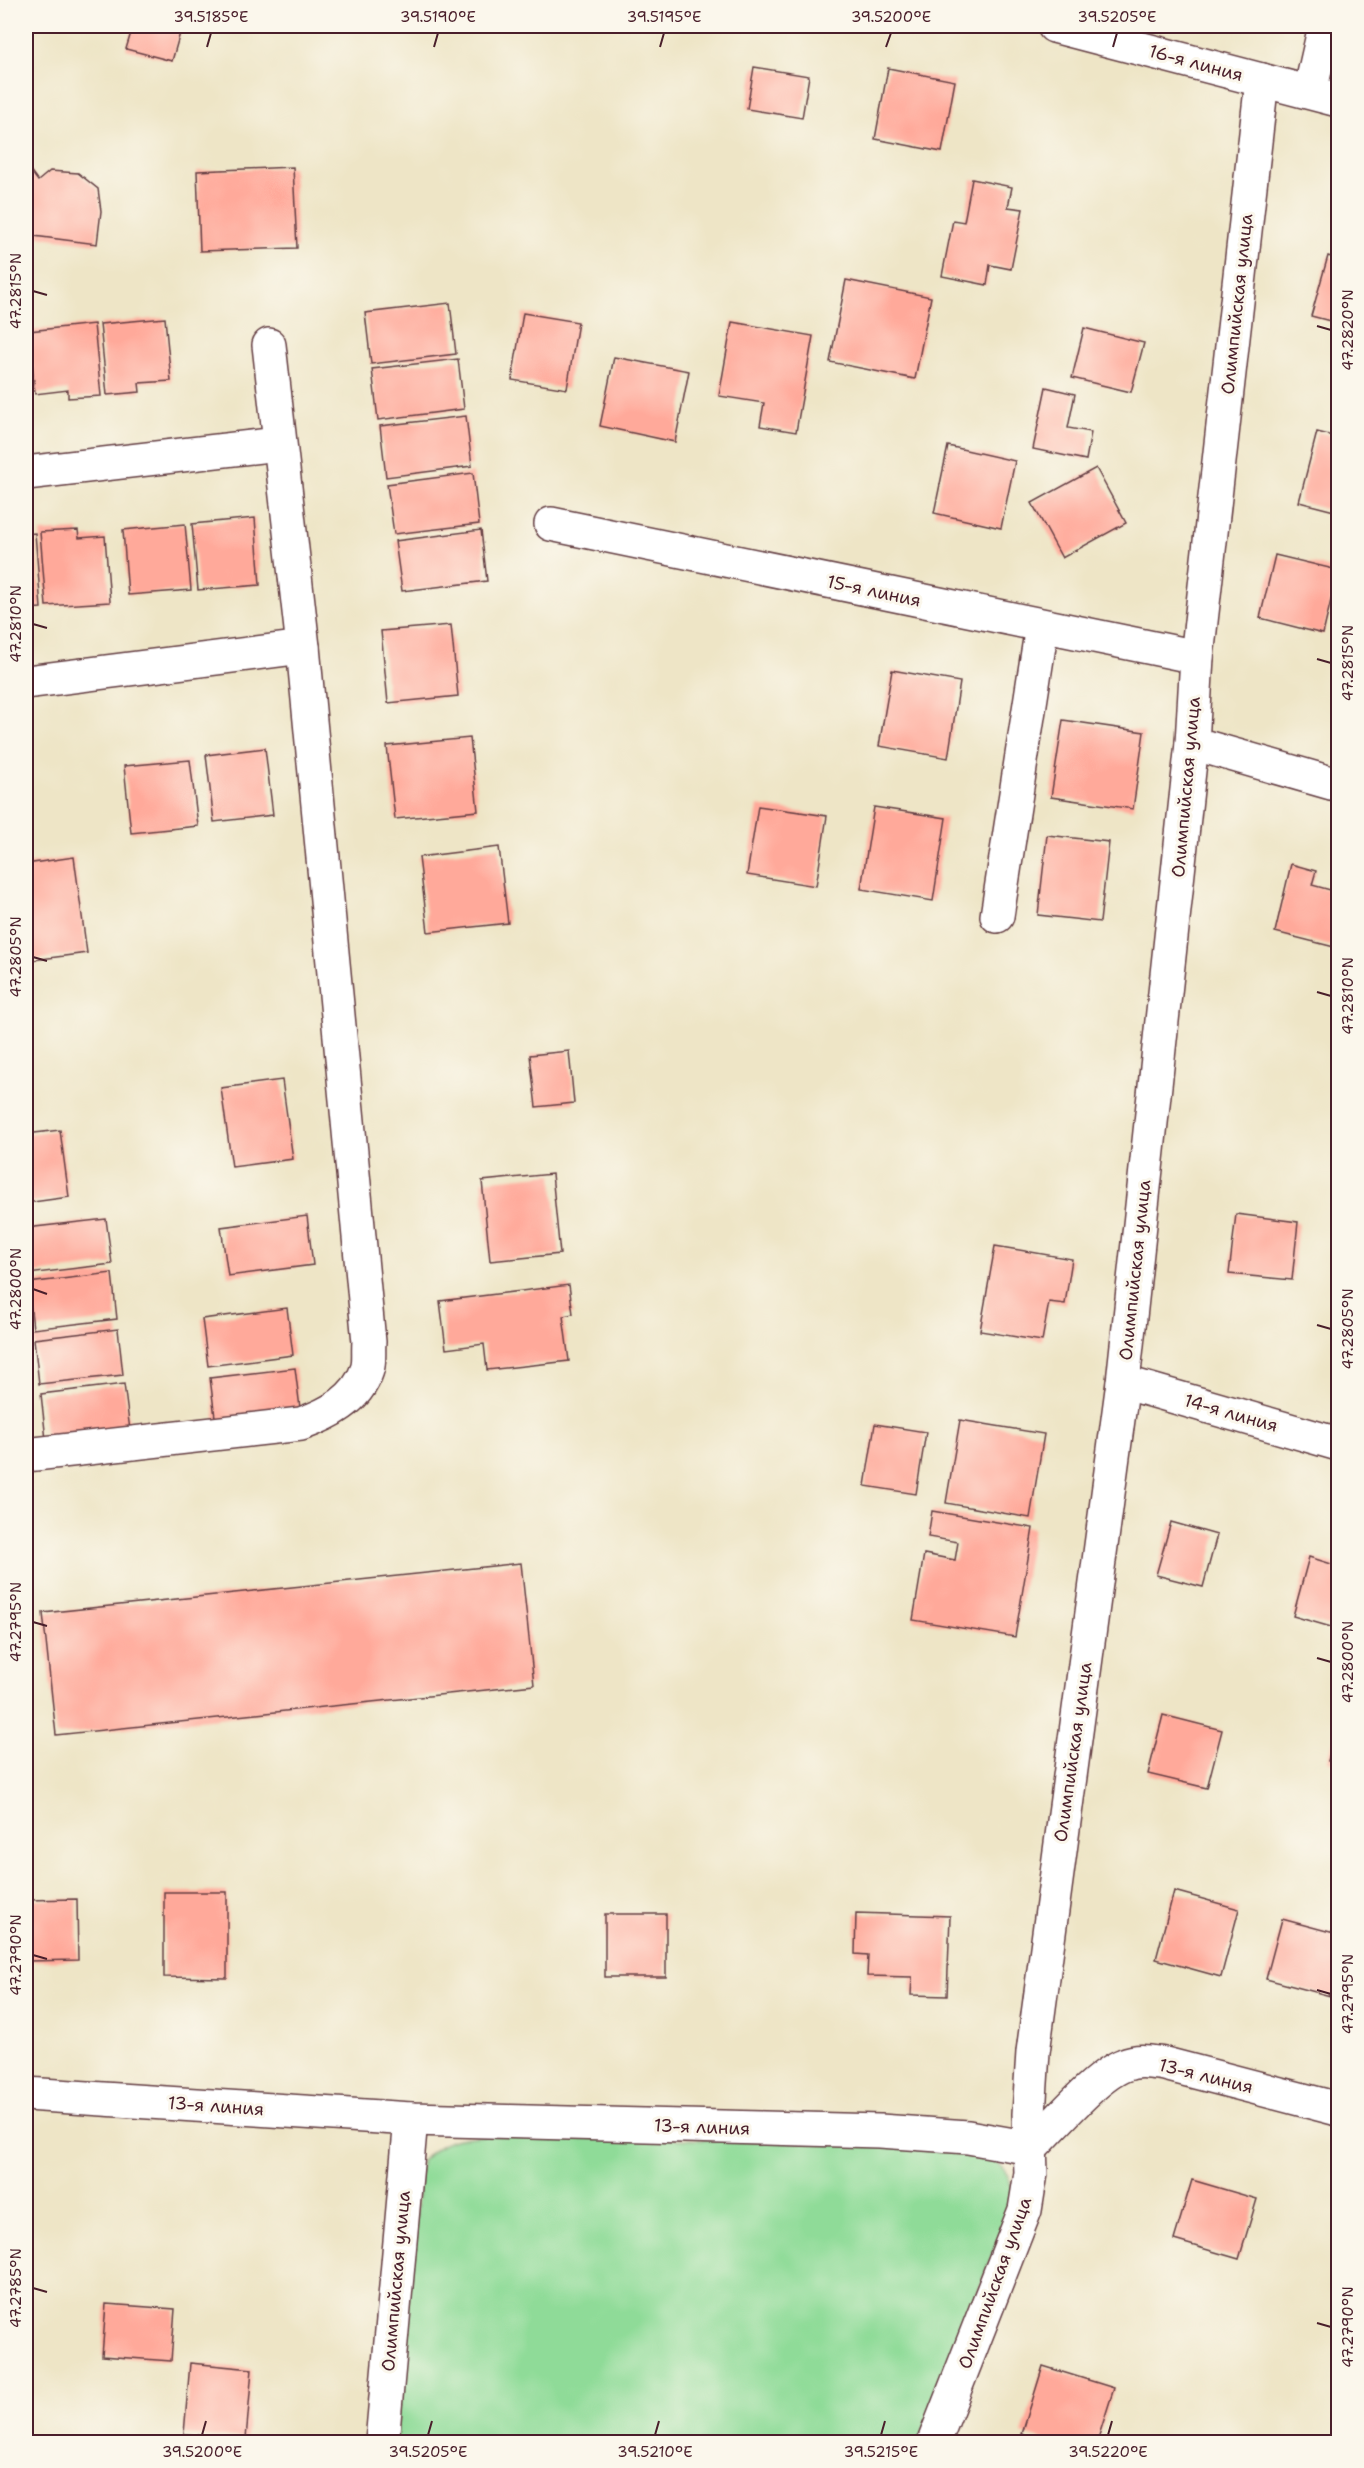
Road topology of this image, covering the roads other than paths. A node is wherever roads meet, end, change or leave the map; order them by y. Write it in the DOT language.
graph roads {
  1 [pos="1054,26"];
  2 [pos="1325,26"];
  3 [pos="1262,80"];
  4 [pos="1324,96"];
  5 [pos="269,345"];
  6 [pos="278,444"];
  7 [pos="26,473"];
  8 [pos="550,524"];
  9 [pos="1042,626"];
  10 [pos="303,647"];
  11 [pos="1197,657"];
  12 [pos="26,682"];
  13 [pos="1192,743"];
  14 [pos="1338,785"];
  15 [pos="997,916"];
  16 [pos="1123,1382"];
  17 [pos="1338,1444"];
  18 [pos="26,1455"];
  19 [pos="26,2094"];
  20 [pos="1338,2109"];
  21 [pos="411,2119"];
  22 [pos="1031,2148"];
  23 [pos="382,2442"];
  24 [pos="934,2442"];
  1 -- 3 [label="street, 16-я линия"];
  2 -- 4 [label="street"];
  3 -- 4 [label="street, 16-я линия"];
  3 -- 11 [label="street, Олимпийская улица"];
  5 -- 6 [label="street"];
  6 -- 7 [label="street"];
  6 -- 10 [label="street"];
  8 -- 9 [label="street, 15-я линия"];
  9 -- 11 [label="street, 15-я линия"];
  9 -- 15 [label="street"];
  10 -- 12 [label="street"];
  10 -- 18 [label="street"];
  11 -- 13 [label="street, Олимпийская улица"];
  13 -- 14 [label="street"];
  13 -- 16 [label="street, Олимпийская улица"];
  16 -- 17 [label="street, 14-я линия"];
  16 -- 22 [label="street, Олимпийская улица"];
  19 -- 21 [label="street, 13-я линия"];
  20 -- 22 [label="street, 13-я линия"];
  21 -- 22 [label="street, 13-я линия"];
  21 -- 23 [label="street, Олимпийская улица"];
  22 -- 24 [label="street, Олимпийская улица"];
}
